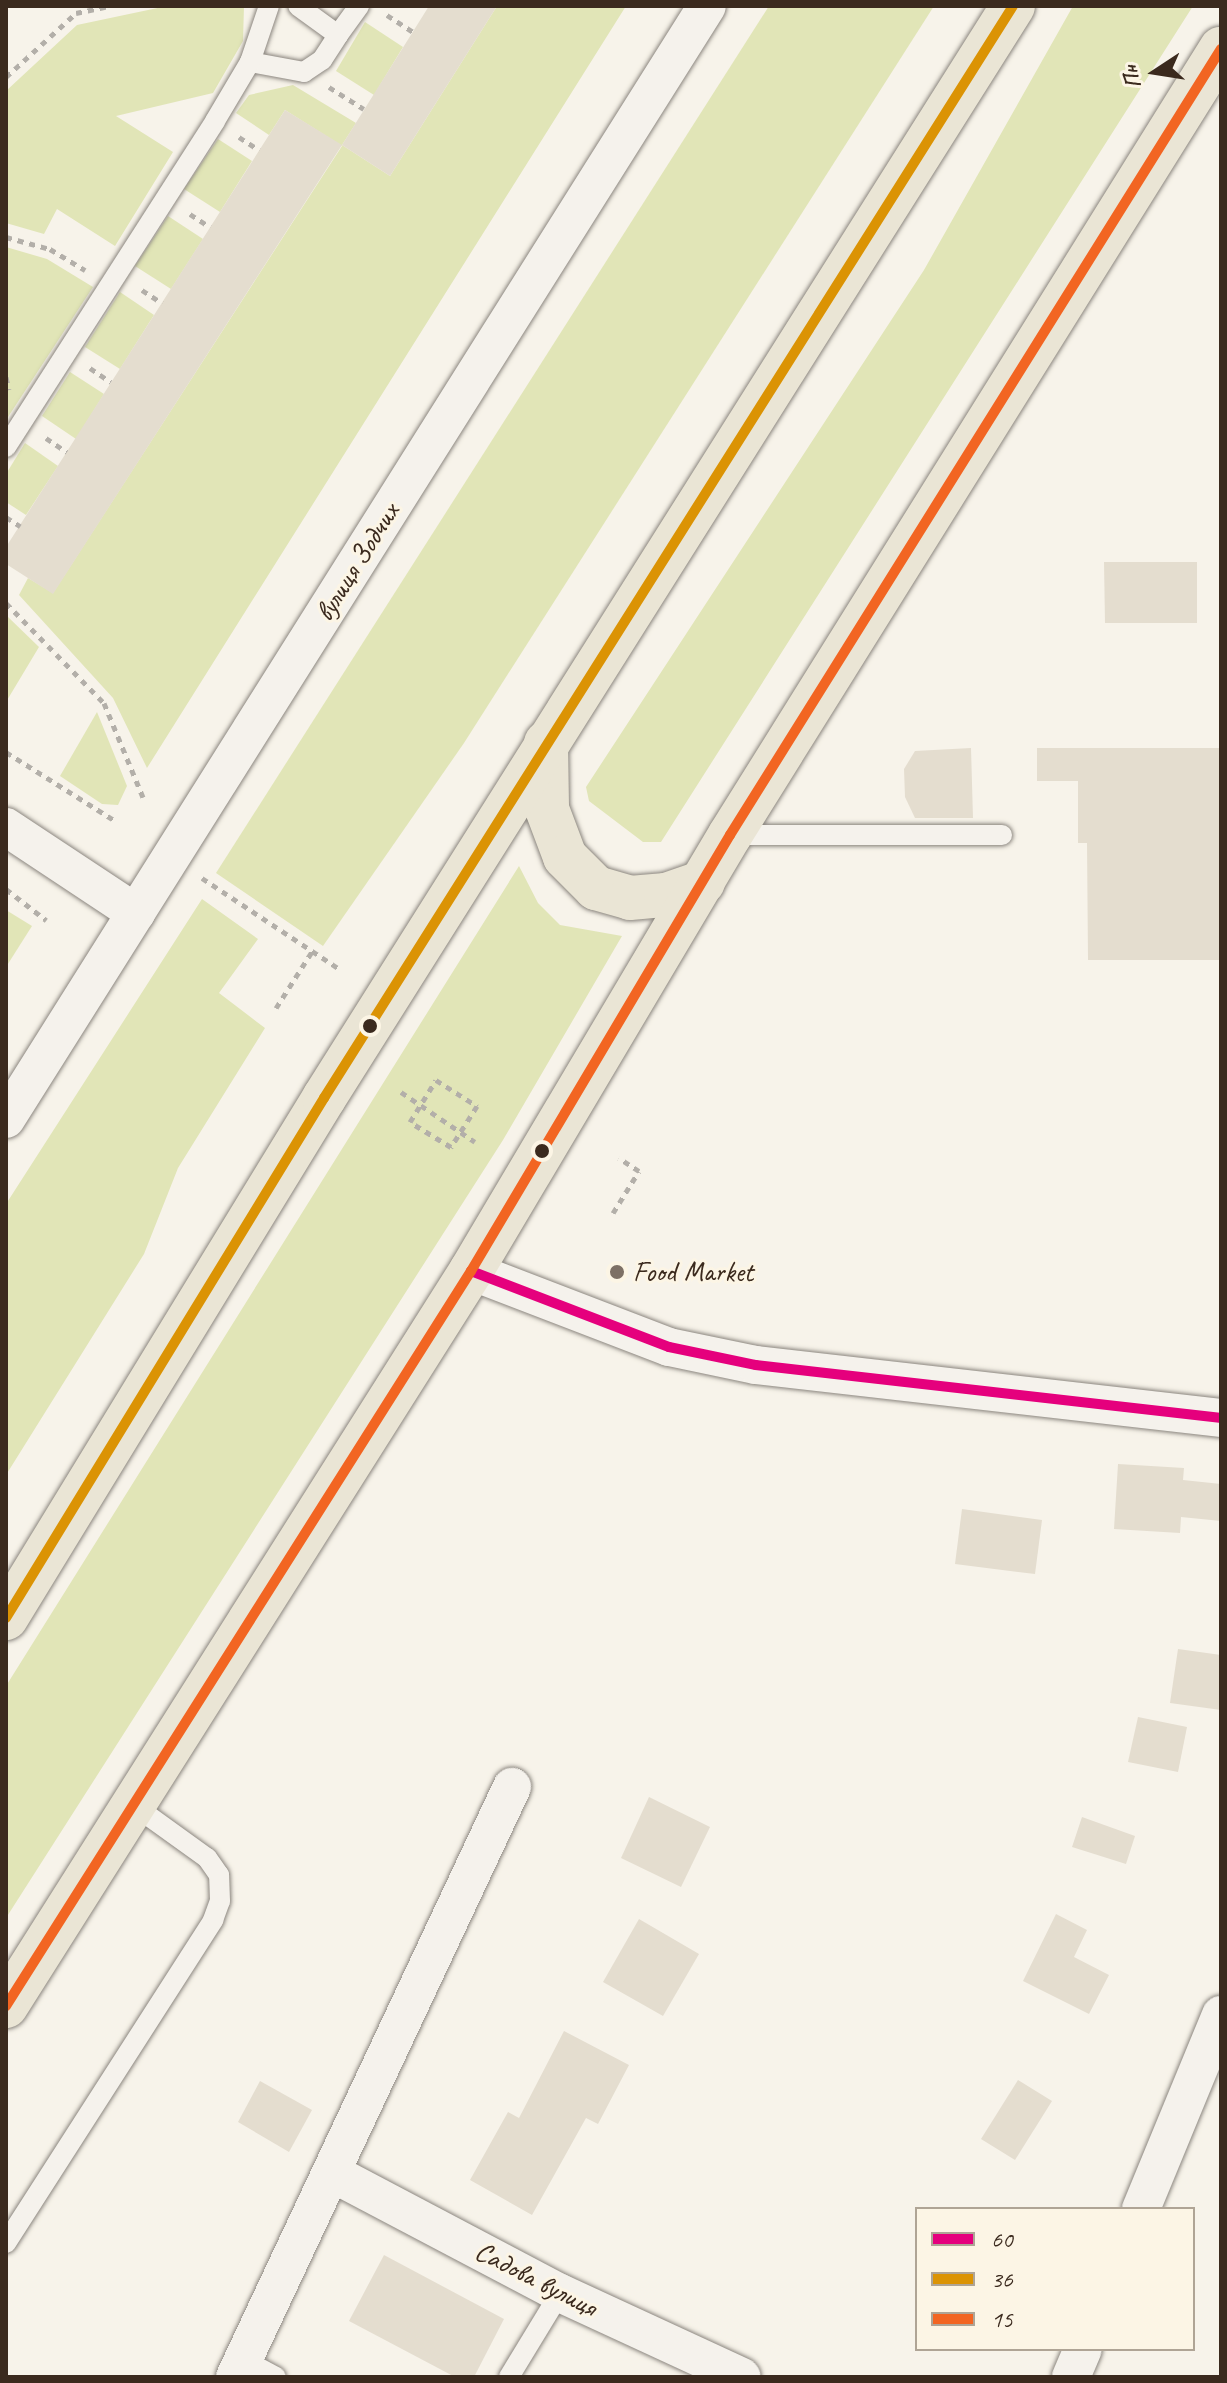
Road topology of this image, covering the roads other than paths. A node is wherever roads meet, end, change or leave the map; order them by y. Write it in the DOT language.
graph roads {
  1 [pos="269,6"];
  2 [pos="298,6"];
  3 [pos="359,6"];
  4 [pos="707,6"];
  5 [pos="1013,6"];
  6 [pos="338,35"];
  7 [pos="1221,49"];
  8 [pos="250,62"];
  9 [pos="6,447"];
  10 [pos="546,743"];
  11 [pos="6,827"];
  12 [pos="730,835"];
  13 [pos="1002,835"];
  14 [pos="703,882"];
  15 [pos="136,913"];
  16 [pos="6,1119"];
  17 [pos="471,1271"];
  18 [pos="1221,1418"];
  19 [pos="6,1618"];
  20 [pos="512,1787"];
  21 [pos="136,1807"];
  22 [pos="6,2006"];
  23 [pos="1221,2015"];
  24 [pos="334,2174"];
  25 [pos="1142,2207"];
  26 [pos="6,2243"];
  27 [pos="560,2293"];
  28 [pos="1082,2351"];
  29 [pos="251,2371"];
  30 [pos="509,2377"];
  31 [pos="742,2377"];
  32 [pos="1071,2377"];
  1 -- 8 [label="lane"];
  2 -- 6 [label="lane"];
  3 -- 6 [label="lane"];
  4 -- 15 [label="street, вулиця Зодчих"];
  5 -- 10 [label="highway"];
  6 -- 8 [label="lane"];
  7 -- 12 [label="highway"];
  8 -- 9 [label="lane"];
  10 -- 14 [label="highway"];
  10 -- 19 [label="highway"];
  11 -- 15 [label="street"];
  12 -- 13 [label="lane"];
  12 -- 14 [label="highway"];
  14 -- 17 [label="highway"];
  15 -- 16 [label="street, вулиця Зодчих"];
  17 -- 18 [label="street"];
  17 -- 21 [label="highway"];
  20 -- 24 [label="street"];
  21 -- 22 [label="highway"];
  21 -- 26 [label="lane"];
  23 -- 25 [label="street"];
  24 -- 27 [label="street, Садова вулиця"];
  24 -- 29 [label="street"];
  27 -- 30 [label="lane"];
  27 -- 31 [label="street, Садова вулиця"];
  28 -- 32 [label="street"];
}
